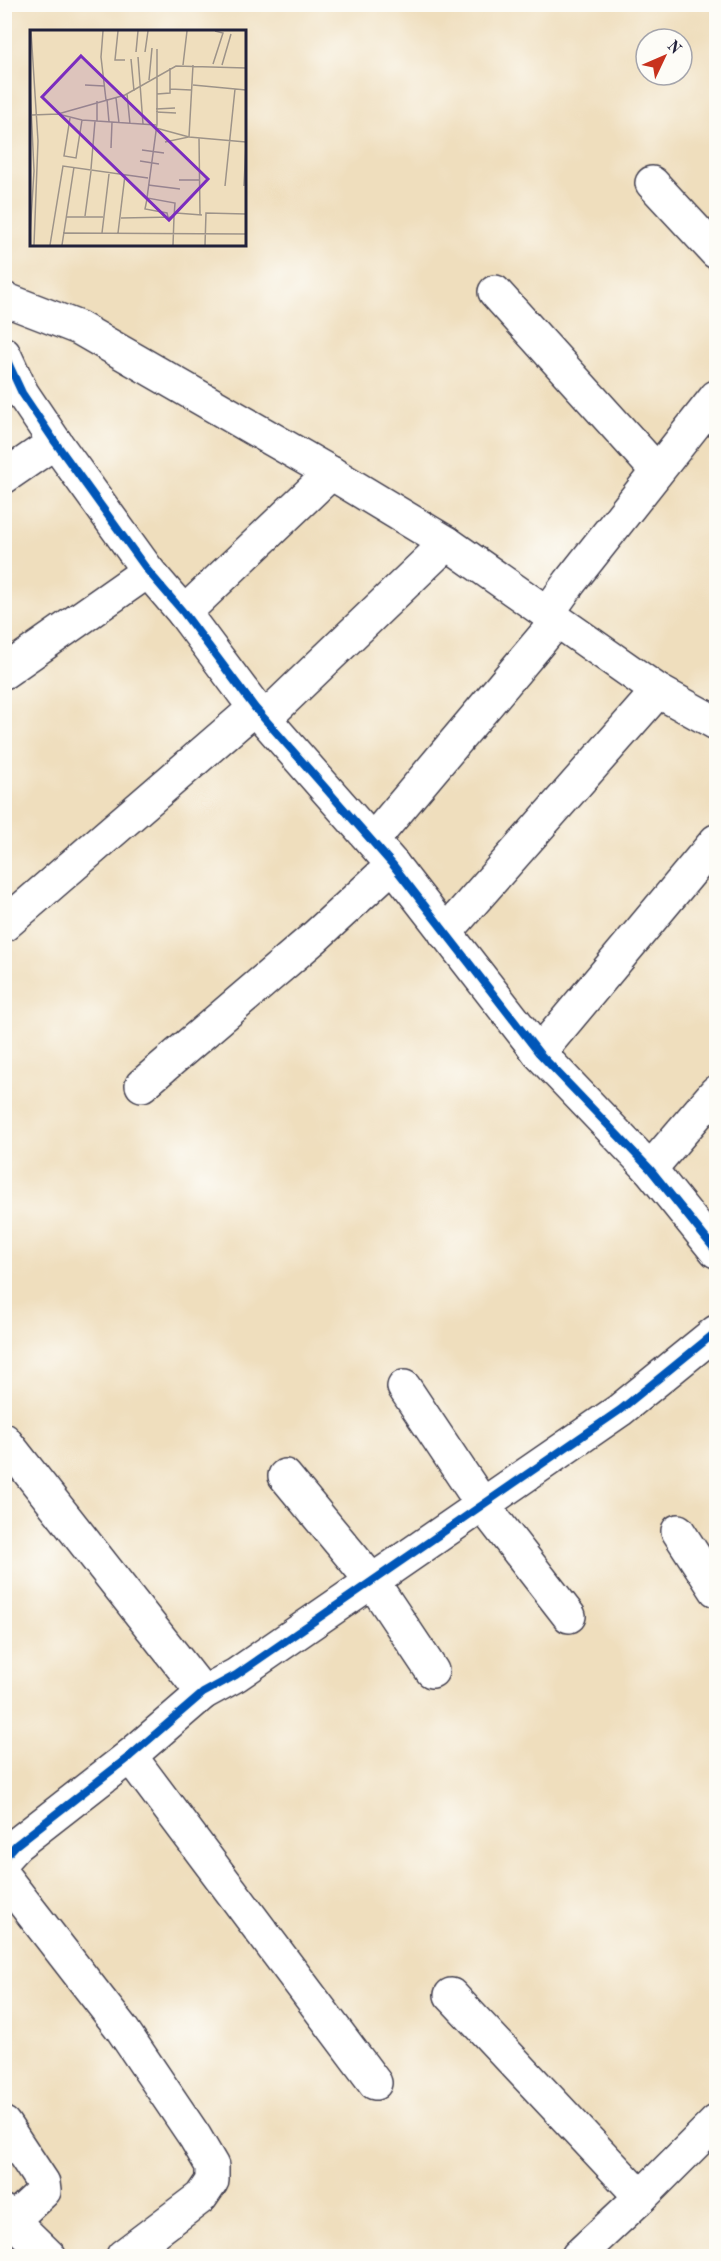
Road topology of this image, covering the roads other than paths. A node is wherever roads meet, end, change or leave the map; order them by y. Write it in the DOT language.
graph roads {
  1 [pos="652,183"];
  2 [pos="717,252"];
  3 [pos="495,292"];
  4 [pos="4,299"];
  5 [pos="4,354"];
  6 [pos="717,397"];
  7 [pos="55,442"];
  8 [pos="657,471"];
  9 [pos="331,473"];
  10 [pos="4,477"];
  11 [pos="447,543"];
  12 [pos="148,571"];
  13 [pos="184,613"];
  14 [pos="552,617"];
  15 [pos="4,672"];
  16 [pos="658,691"];
  17 [pos="260,713"];
  18 [pos="717,723"];
  19 [pos="717,842"];
  20 [pos="382,853"];
  21 [pos="4,926"];
  22 [pos="445,933"];
  23 [pos="538,1053"];
  24 [pos="142,1085"];
  25 [pos="717,1092"];
  26 [pos="650,1169"];
  27 [pos="717,1251"];
  28 [pos="717,1332"];
  29 [pos="404,1387"];
  30 [pos="11,1460"];
  31 [pos="285,1476"];
  32 [pos="482,1504"];
  33 [pos="678,1531"];
  34 [pos="372,1581"];
  35 [pos="717,1590"];
  36 [pos="569,1616"];
  37 [pos="432,1671"];
  38 [pos="203,1693"];
  39 [pos="130,1756"];
  40 [pos="4,1858"];
  41 [pos="4,1877"];
  42 [pos="451,1995"];
  43 [pos="375,2083"];
  44 [pos="717,2122"];
  45 [pos="4,2124"];
  46 [pos="641,2197"];
  47 [pos="9,2216"];
  48 [pos="49,2256"];
  49 [pos="125,2256"];
  50 [pos="578,2256"];
  1 -- 2 [label="street"];
  3 -- 8 [label="street"];
  4 -- 9 [label="street"];
  5 -- 7 [label="street"];
  6 -- 8 [label="street"];
  7 -- 10 [label="street"];
  7 -- 12 [label="street"];
  8 -- 14 [label="street"];
  9 -- 11 [label="street"];
  9 -- 13 [label="street"];
  11 -- 14 [label="street"];
  11 -- 17 [label="street"];
  12 -- 13 [label="street"];
  12 -- 15 [label="street"];
  13 -- 17 [label="street"];
  14 -- 16 [label="street"];
  14 -- 20 [label="street"];
  16 -- 18 [label="street"];
  16 -- 22 [label="street"];
  17 -- 20 [label="street"];
  17 -- 21 [label="street"];
  19 -- 23 [label="street"];
  20 -- 22 [label="street"];
  20 -- 24 [label="street"];
  22 -- 23 [label="street"];
  23 -- 26 [label="street"];
  25 -- 26 [label="street"];
  26 -- 27 [label="street"];
  28 -- 32 [label="street"];
  29 -- 32 [label="street"];
  30 -- 38 [label="street"];
  31 -- 34 [label="street"];
  32 -- 34 [label="street"];
  32 -- 36 [label="street"];
  33 -- 35 [label="street"];
  34 -- 37 [label="street"];
  34 -- 38 [label="street"];
  38 -- 39 [label="street"];
  39 -- 40 [label="street"];
  39 -- 43 [label="street"];
  41 -- 49 [label="street"];
  42 -- 46 [label="street"];
  44 -- 46 [label="street"];
  45 -- 47 [label="street"];
  46 -- 50 [label="street"];
  47 -- 48 [label="street"];
}
